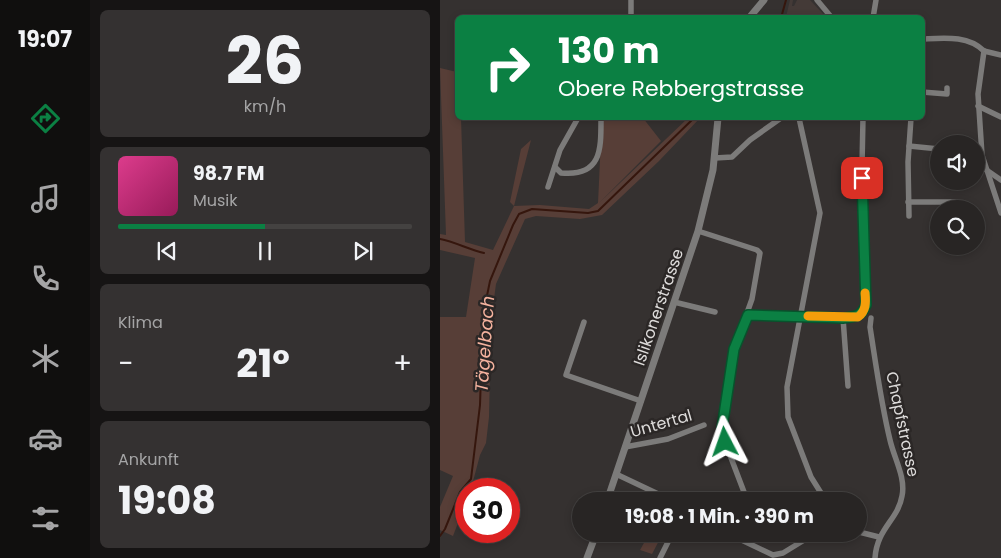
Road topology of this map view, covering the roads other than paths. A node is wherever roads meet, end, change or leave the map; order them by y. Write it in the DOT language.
graph roads {
  1 [pos="631,0"];
  2 [pos="764,0"];
  3 [pos="817,0"];
  4 [pos="876,0"];
  5 [pos="631,15"];
  6 [pos="752,15"];
  7 [pos="830,15"];
  8 [pos="874,15"];
  9 [pos="925,39"];
  10 [pos="984,51"];
  11 [pos="1001,55"];
  12 [pos="947,88"];
  13 [pos="925,92"];
  14 [pos="978,106"];
  15 [pos="1001,117"];
  16 [pos="577,120"];
  17 [pos="601,120"];
  18 [pos="718,120"];
  19 [pos="778,120"];
  20 [pos="799,120"];
  21 [pos="863,120"];
  22 [pos="911,120"];
  23 [pos="908,146"];
  24 [pos="930,148"];
  25 [pos="715,158"];
  26 [pos="555,167"];
  27 [pos="986,169"];
  28 [pos="1001,180"];
  29 [pos="548,187"];
  30 [pos="908,202"];
  31 [pos="930,202"];
  32 [pos="1001,213"];
  33 [pos="909,216"];
  34 [pos="698,231"];
  35 [pos="674,302"];
  36 [pos="715,312"];
  37 [pos="748,315"];
  38 [pos="802,315"];
  39 [pos="843,318"];
  40 [pos="871,318"];
  41 [pos="584,322"];
  42 [pos="848,386"];
  43 [pos="641,401"];
  44 [pos="704,426"];
  45 [pos="625,448"];
  46 [pos="616,474"];
  47 [pos="610,492"];
  48 [pos="654,492"];
  49 [pos="744,492"];
  50 [pos="820,492"];
  51 [pos="867,534"];
  52 [pos="879,537"];
  53 [pos="593,542"];
  54 [pos="668,542"];
  55 [pos="747,542"];
  56 [pos="801,542"];
  57 [pos="587,558"];
  58 [pos="660,558"];
  59 [pos="875,558"];
  1 -- 5 [label="street"];
  2 -- 6 [label="street"];
  3 -- 7 [label="street"];
  4 -- 8 [label="street"];
  9 -- 10 [label="street"];
  10 -- 11 [label="street"];
  10 -- 14 [label="street"];
  12 -- 13 [label="street"];
  14 -- 15 [label="street"];
  14 -- 27 [label="street"];
  16 -- 26 [label="street"];
  17 -- 26 [label="street"];
  18 -- 25 [label="street, Islikonerstrasse"];
  19 -- 25 [label="street"];
  20 -- 38 [label="street"];
  21 -- 39 [label="street"];
  22 -- 23 [label="street"];
  23 -- 24 [label="street"];
  23 -- 30 [label="street"];
  25 -- 34 [label="street, Islikonerstrasse"];
  26 -- 29 [label="street"];
  27 -- 28 [label="street"];
  27 -- 32 [label="street"];
  30 -- 31 [label="street"];
  30 -- 33 [label="street"];
  34 -- 35 [label="street, Islikonerstrasse"];
  34 -- 37 [label="street"];
  35 -- 36 [label="street"];
  35 -- 43 [label="street, Islikonerstrasse"];
  37 -- 38 [label="street"];
  37 -- 49 [label="street"];
  38 -- 39 [label="street"];
  38 -- 50 [label="street"];
  39 -- 42 [label="street"];
  40 -- 52 [label="street, Chapfstrasse"];
  41 -- 43 [label="street"];
  43 -- 45 [label="street, Islikonerstrasse"];
  44 -- 45 [label="street, Untertal"];
  45 -- 46 [label="street, Islikonerstrasse"];
  46 -- 47 [label="street, Islikonerstrasse"];
  46 -- 48 [label="street"];
  51 -- 52 [label="street"];
  52 -- 59 [label="street, Chapfstrasse"];
  53 -- 57 [label="street"];
  54 -- 58 [label="street"];
  55 -- 56 [label="street"];
}
